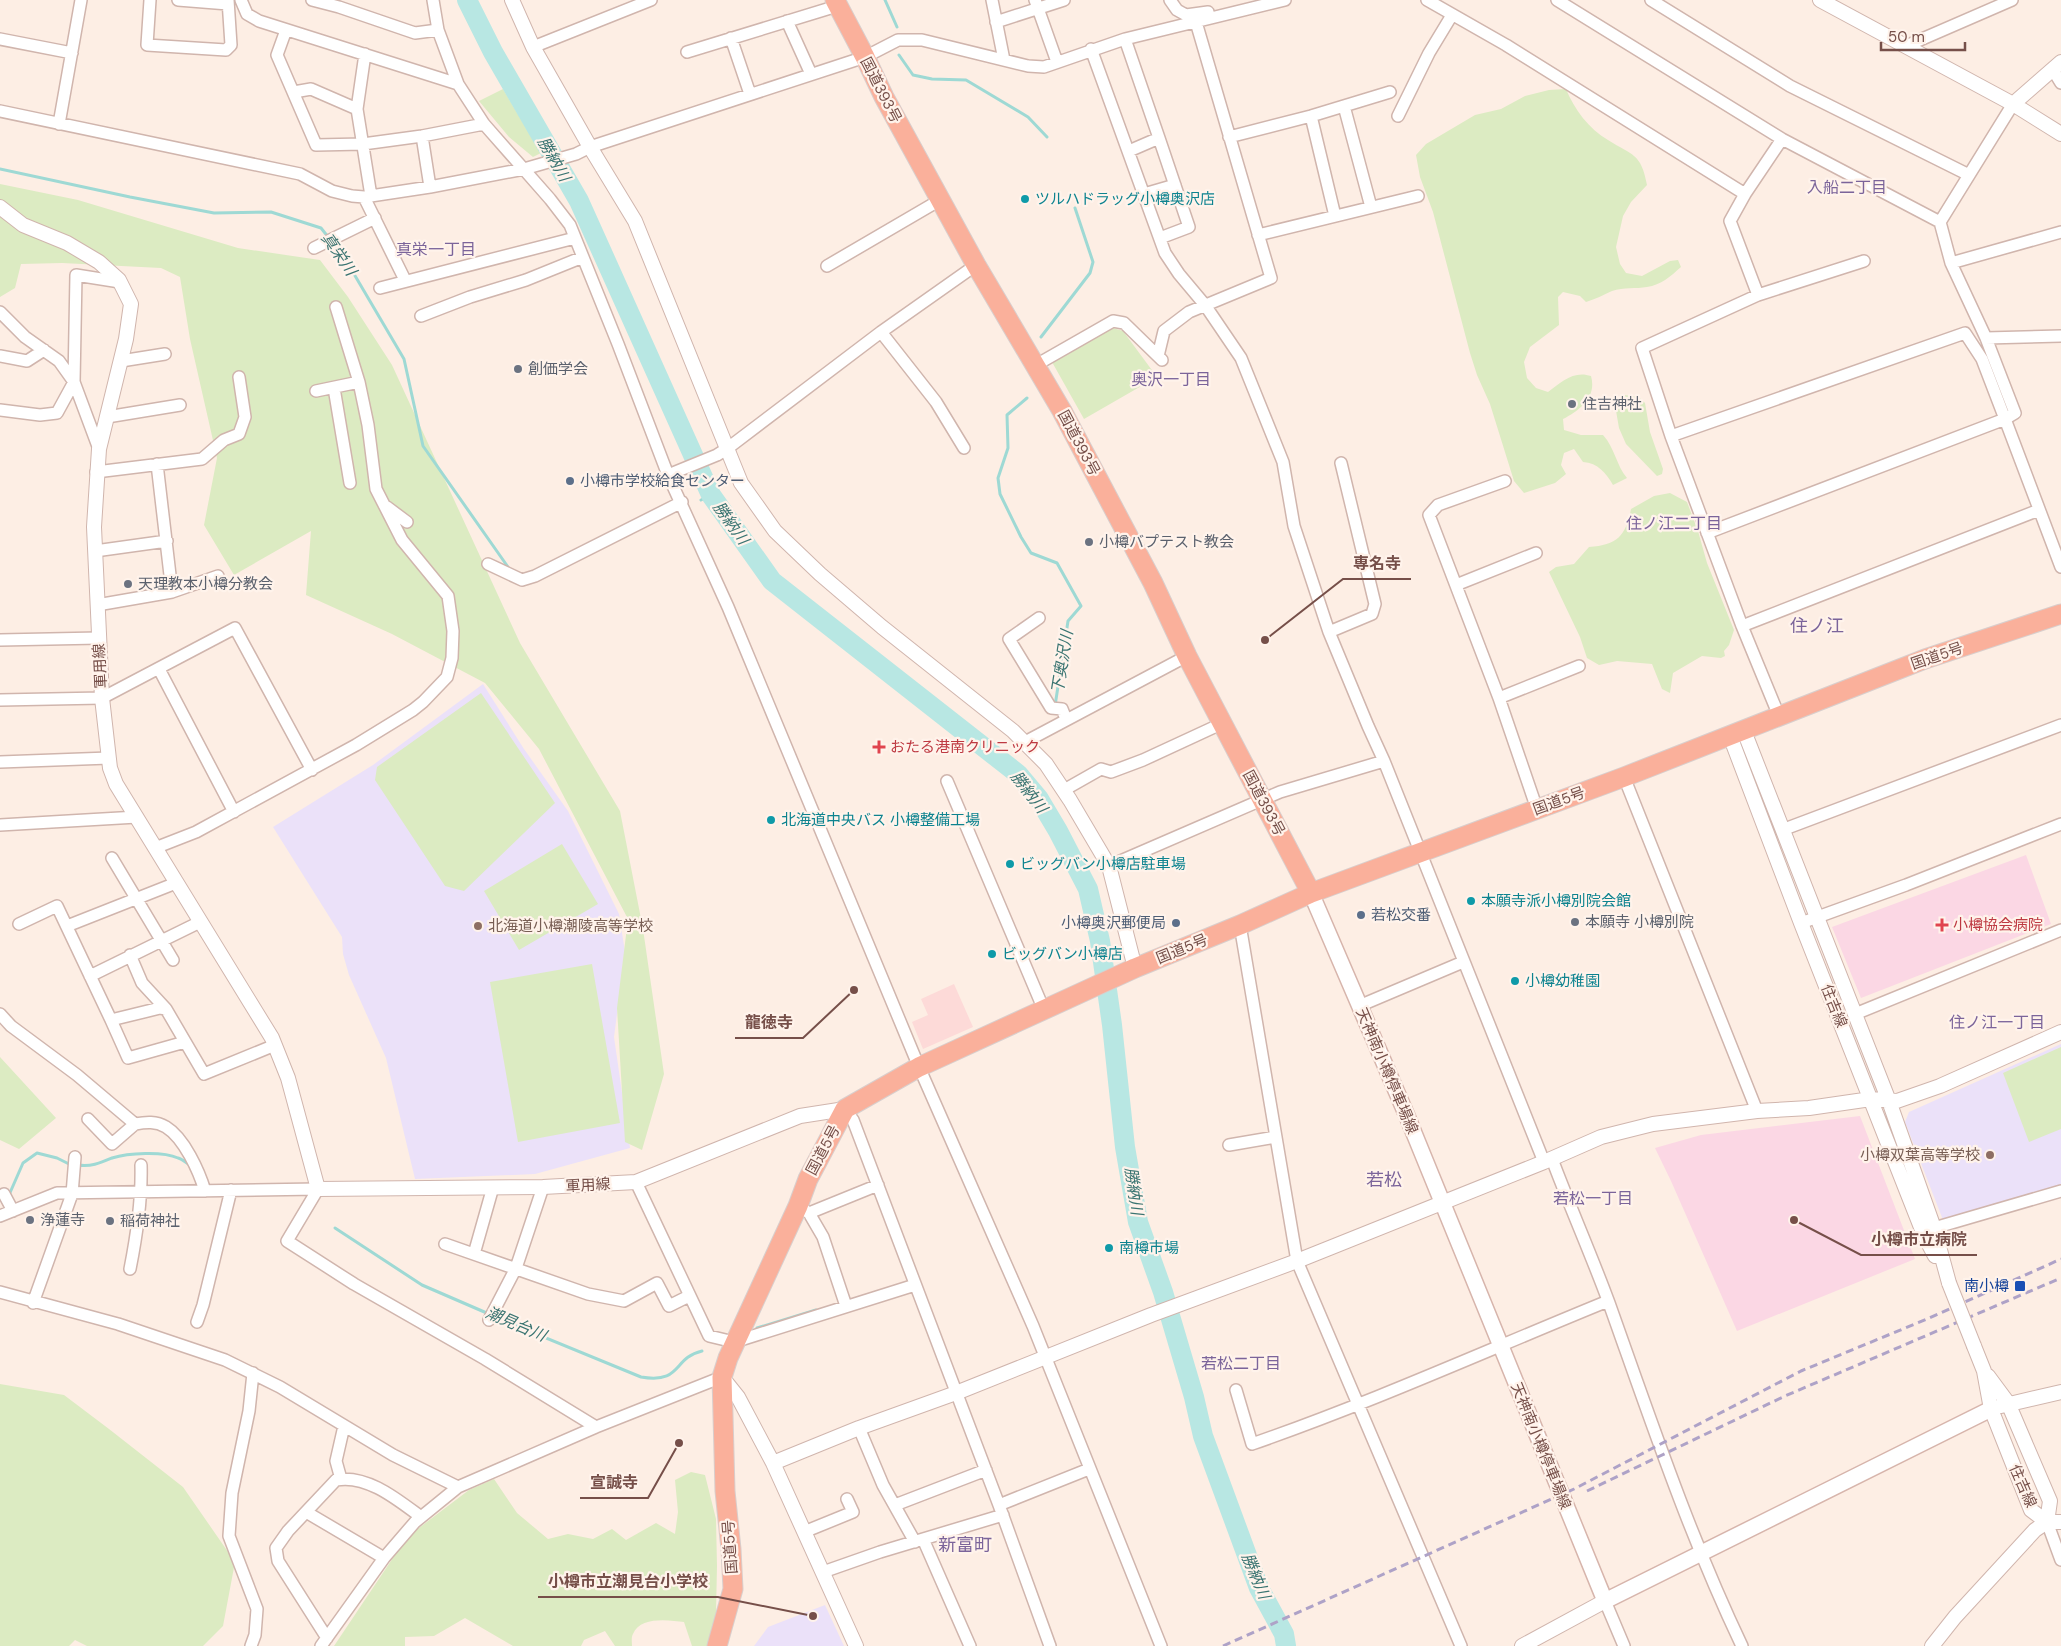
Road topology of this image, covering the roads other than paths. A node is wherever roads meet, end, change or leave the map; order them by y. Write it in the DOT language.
graph roads {
  1 [pos="81,0"];
  2 [pos="150,0"];
  3 [pos="178,0"];
  4 [pos="241,0"];
  5 [pos="312,0"];
  6 [pos="512,0"];
  7 [pos="652,0"];
  8 [pos="992,0"];
  9 [pos="1064,0"];
  10 [pos="1170,0"];
  11 [pos="1285,0"];
  12 [pos="1427,0"];
  13 [pos="1558,0"];
  14 [pos="1651,0"];
  15 [pos="1820,0"];
  16 [pos="2012,0"];
  17 [pos="431,1"];
  18 [pos="228,2"];
  19 [pos="836,3"];
  20 [pos="1036,4"];
  21 [pos="1226,15"];
  22 [pos="1452,15"];
  23 [pos="787,21"];
  24 [pos="996,22"];
  25 [pos="1196,22"];
  26 [pos="286,30"];
  27 [pos="438,30"];
  28 [pos="731,38"];
  29 [pos="1125,39"];
  30 [pos="0,40"];
  31 [pos="1906,46"];
  32 [pos="534,47"];
  33 [pos="1091,49"];
  34 [pos="687,52"];
  35 [pos="72,53"];
  36 [pos="365,54"];
  37 [pos="865,57"];
  38 [pos="1004,60"];
  39 [pos="1057,62"];
  40 [pos="2057,66"];
  41 [pos="811,74"];
  42 [pos="2061,83"];
  43 [pos="458,84"];
  44 [pos="294,92"];
  45 [pos="1390,92"];
  46 [pos="750,94"];
  47 [pos="2013,104"];
  48 [pos="1344,106"];
  49 [pos="357,109"];
  50 [pos="0,111"];
  51 [pos="1311,116"];
  52 [pos="1398,116"];
  53 [pos="59,124"];
  54 [pos="484,124"];
  55 [pos="2061,134"];
  56 [pos="422,136"];
  57 [pos="1229,137"];
  58 [pos="1159,138"];
  59 [pos="1782,139"];
  60 [pos="363,144"];
  61 [pos="590,147"];
  62 [pos="1129,151"];
  63 [pos="530,168"];
  64 [pos="1968,175"];
  65 [pos="1175,185"];
  66 [pos="430,187"];
  67 [pos="1144,194"];
  68 [pos="1745,194"];
  69 [pos="368,196"];
  70 [pos="1418,196"];
  71 [pos="940,200"];
  72 [pos="1371,206"];
  73 [pos="0,207"];
  74 [pos="1336,216"];
  75 [pos="375,218"];
  76 [pos="1940,222"];
  77 [pos="2061,232"];
  78 [pos="1258,235"];
  79 [pos="575,238"];
  80 [pos="1160,238"];
  81 [pos="314,248"];
  82 [pos="583,257"];
  83 [pos="1864,261"];
  84 [pos="1951,264"];
  85 [pos="976,265"];
  86 [pos="827,266"];
  87 [pos="406,280"];
  88 [pos="120,282"];
  89 [pos="380,288"];
  90 [pos="1758,295"];
  91 [pos="1205,305"];
  92 [pos="336,307"];
  93 [pos="0,312"];
  94 [pos="421,316"];
  95 [pos="881,332"];
  96 [pos="2061,336"];
  97 [pos="1986,338"];
  98 [pos="44,350"];
  99 [pos="165,354"];
  100 [pos="0,356"];
  101 [pos="121,360"];
  102 [pos="1036,365"];
  103 [pos="239,377"];
  104 [pos="74,382"];
  105 [pos="359,382"];
  106 [pos="334,388"];
  107 [pos="316,391"];
  108 [pos="180,405"];
  109 [pos="0,410"];
  110 [pos="107,417"];
  111 [pos="2005,419"];
  112 [pos="1671,436"];
  113 [pos="964,448"];
  114 [pos="99,449"];
  115 [pos="722,452"];
  116 [pos="1341,463"];
  117 [pos="157,464"];
  118 [pos="96,472"];
  119 [pos="672,474"];
  120 [pos="1505,481"];
  121 [pos="350,483"];
  122 [pos="682,502"];
  123 [pos="384,504"];
  124 [pos="2039,510"];
  125 [pos="406,522"];
  126 [pos="1707,533"];
  127 [pos="167,541"];
  128 [pos="95,551"];
  129 [pos="1536,553"];
  130 [pos="488,564"];
  131 [pos="2061,567"];
  132 [pos="218,576"];
  133 [pos="1456,585"];
  134 [pos="172,592"];
  135 [pos="97,605"];
  136 [pos="2061,614"];
  137 [pos="1039,618"];
  138 [pos="1742,626"];
  139 [pos="1329,632"];
  140 [pos="99,638"];
  141 [pos="0,640"];
  142 [pos="1187,656"];
  143 [pos="1579,666"];
  144 [pos="159,668"];
  145 [pos="102,698"];
  146 [pos="1499,698"];
  147 [pos="0,700"];
  148 [pos="1779,716"];
  149 [pos="1066,719"];
  150 [pos="1223,722"];
  151 [pos="2061,725"];
  152 [pos="1737,734"];
  153 [pos="1025,742"];
  154 [pos="109,758"];
  155 [pos="1384,761"];
  156 [pos="0,762"];
  157 [pos="312,770"];
  158 [pos="1624,777"];
  159 [pos="947,780"];
  160 [pos="1064,790"];
  161 [pos="1262,800"];
  162 [pos="1537,809"];
  163 [pos="234,812"];
  164 [pos="137,817"];
  165 [pos="0,824"];
  166 [pos="2061,824"];
  167 [pos="1782,830"];
  168 [pos="155,848"];
  169 [pos="1420,853"];
  170 [pos="112,858"];
  171 [pos="1109,866"];
  172 [pos="176,883"];
  173 [pos="1311,893"];
  174 [pos="137,899"];
  175 [pos="1817,917"];
  176 [pos="200,922"];
  177 [pos="1801,923"];
  178 [pos="19,924"];
  179 [pos="1240,925"];
  180 [pos="67,926"];
  181 [pos="2061,930"];
  182 [pos="161,940"];
  183 [pos="130,955"];
  184 [pos="173,960"];
  185 [pos="1463,962"];
  186 [pos="1134,968"];
  187 [pos="90,976"];
  188 [pos="1359,1006"];
  189 [pos="166,1009"];
  190 [pos="1044,1010"];
  191 [pos="0,1014"];
  192 [pos="1855,1014"];
  193 [pos="111,1020"];
  194 [pos="2061,1032"];
  195 [pos="185,1042"];
  196 [pos="275,1045"];
  197 [pos="920,1068"];
  198 [pos="1871,1099"];
  199 [pos="1889,1100"];
  200 [pos="844,1109"];
  201 [pos="1757,1111"];
  202 [pos="88,1119"];
  203 [pos="135,1124"];
  204 [pos="1276,1137"];
  205 [pos="1229,1146"];
  206 [pos="1548,1160"];
  207 [pos="75,1163"];
  208 [pos="141,1165"];
  209 [pos="636,1182"];
  210 [pos="878,1185"];
  211 [pos="493,1187"];
  212 [pos="543,1187"];
  213 [pos="318,1189"];
  214 [pos="232,1190"];
  215 [pos="205,1191"];
  216 [pos="2061,1191"];
  217 [pos="142,1192"];
  218 [pos="72,1194"];
  219 [pos="1442,1202"];
  220 [pos="804,1210"];
  221 [pos="0,1216"];
  222 [pos="1934,1228"];
  223 [pos="446,1244"];
  224 [pos="474,1254"];
  225 [pos="1297,1261"];
  226 [pos="516,1268"];
  227 [pos="130,1269"];
  228 [pos="1947,1277"];
  229 [pos="915,1285"];
  230 [pos="0,1293"];
  231 [pos="690,1296"];
  232 [pos="1608,1301"];
  233 [pos="33,1302"];
  234 [pos="845,1303"];
  235 [pos="491,1316"];
  236 [pos="196,1322"];
  237 [pos="734,1342"];
  238 [pos="1499,1345"];
  239 [pos="1045,1356"];
  240 [pos="1984,1371"];
  241 [pos="253,1373"];
  242 [pos="722,1377"];
  243 [pos="1236,1390"];
  244 [pos="2061,1392"];
  245 [pos="956,1393"];
  246 [pos="2008,1404"];
  247 [pos="1360,1405"];
  248 [pos="1992,1409"];
  249 [pos="344,1426"];
  250 [pos="596,1427"];
  251 [pos="859,1428"];
  252 [pos="773,1463"];
  253 [pos="1089,1469"];
  254 [pos="986,1470"];
  255 [pos="341,1479"];
  256 [pos="458,1487"];
  257 [pos="847,1499"];
  258 [pos="895,1505"];
  259 [pos="1001,1510"];
  260 [pos="306,1512"];
  261 [pos="421,1517"];
  262 [pos="2047,1522"];
  263 [pos="2061,1522"];
  264 [pos="804,1532"];
  265 [pos="919,1540"];
  266 [pos="1702,1553"];
  267 [pos="384,1558"];
  268 [pos="2061,1560"];
  269 [pos="823,1572"];
  270 [pos="1605,1601"];
  271 [pos="324,1642"];
  272 [pos="1538,1642"];
  273 [pos="251,1646"];
  274 [pos="717,1646"];
  275 [pos="856,1646"];
  276 [pos="970,1646"];
  277 [pos="1050,1646"];
  278 [pos="1161,1646"];
  279 [pos="1461,1646"];
  280 [pos="1522,1646"];
  281 [pos="1624,1646"];
  282 [pos="1742,1646"];
  283 [pos="1932,1646"];
  1 -- 35 [label="street"];
  2 -- 18 [label="street"];
  3 -- 18 [label="street"];
  4 -- 26 [label="street"];
  5 -- 27 [label="street"];
  6 -- 32 [label="street"];
  7 -- 32 [label="street"];
  8 -- 24 [label="street"];
  9 -- 20 [label="street"];
  10 -- 21 [label="street"];
  11 -- 21 [label="street"];
  12 -- 22 [label="street"];
  13 -- 59 [label="street"];
  14 -- 64 [label="street"];
  15 -- 31 [label="street"];
  16 -- 31 [label="street"];
  17 -- 27 [label="street"];
  19 -- 23 [label="street"];
  19 -- 37 [label="highway, 国道393号"];
  20 -- 24 [label="street"];
  20 -- 39 [label="street"];
  21 -- 25 [label="street"];
  22 -- 52 [label="street"];
  22 -- 68 [label="street"];
  23 -- 28 [label="street"];
  23 -- 41 [label="street"];
  24 -- 38 [label="street"];
  25 -- 29 [label="street"];
  25 -- 57 [label="street"];
  26 -- 36 [label="street"];
  26 -- 44 [label="street"];
  27 -- 43 [label="street"];
  28 -- 34 [label="street"];
  28 -- 46 [label="street"];
  29 -- 33 [label="street"];
  29 -- 58 [label="street"];
  30 -- 35 [label="street"];
  31 -- 47 [label="street"];
  32 -- 61 [label="street"];
  33 -- 39 [label="street"];
  33 -- 62 [label="street"];
  35 -- 53 [label="street"];
  36 -- 43 [label="street"];
  36 -- 49 [label="street"];
  37 -- 38 [label="street"];
  37 -- 41 [label="street"];
  37 -- 71 [label="highway, 国道393号"];
  38 -- 39 [label="street"];
  40 -- 42 [label="street"];
  40 -- 47 [label="street"];
  41 -- 46 [label="street"];
  43 -- 54 [label="street"];
  44 -- 49 [label="street"];
  44 -- 60 [label="street"];
  45 -- 48 [label="street"];
  46 -- 61 [label="street"];
  47 -- 55 [label="street"];
  47 -- 64 [label="street"];
  48 -- 51 [label="street"];
  48 -- 72 [label="street"];
  49 -- 60 [label="street"];
  50 -- 53 [label="street"];
  51 -- 57 [label="street"];
  51 -- 74 [label="street"];
  53 -- 69 [label="street"];
  54 -- 56 [label="street"];
  54 -- 63 [label="street"];
  56 -- 60 [label="street"];
  56 -- 66 [label="street"];
  57 -- 78 [label="street"];
  58 -- 62 [label="street"];
  58 -- 65 [label="street"];
  59 -- 68 [label="street"];
  59 -- 76 [label="street"];
  60 -- 69 [label="street"];
  61 -- 63 [label="street"];
  61 -- 115 [label="street"];
  62 -- 67 [label="street"];
  63 -- 66 [label="street"];
  63 -- 79 [label="street"];
  64 -- 76 [label="street"];
  65 -- 67 [label="street"];
  65 -- 80 [label="street"];
  66 -- 69 [label="street"];
  67 -- 80 [label="street"];
  68 -- 90 [label="street"];
  69 -- 75 [label="street"];
  70 -- 72 [label="street"];
  71 -- 85 [label="highway, 国道393号"];
  71 -- 86 [label="street"];
  72 -- 74 [label="street"];
  73 -- 88 [label="street, 軍用線"];
  74 -- 78 [label="street"];
  75 -- 81 [label="street"];
  75 -- 87 [label="street"];
  76 -- 84 [label="street"];
  77 -- 84 [label="street"];
  78 -- 91 [label="street"];
  79 -- 82 [label="street"];
  79 -- 87 [label="street"];
  80 -- 91 [label="street"];
  82 -- 94 [label="street"];
  82 -- 119 [label="street"];
  83 -- 90 [label="street"];
  84 -- 97 [label="street"];
  85 -- 95 [label="street"];
  85 -- 102 [label="highway, 国道393号"];
  87 -- 89 [label="street"];
  88 -- 101 [label="street, 軍用線"];
  88 -- 104 [label="street"];
  90 -- 112 [label="street"];
  91 -- 102 [label="street"];
  91 -- 139 [label="street"];
  92 -- 105 [label="street"];
  93 -- 98 [label="street"];
  95 -- 113 [label="street"];
  95 -- 115 [label="street"];
  96 -- 97 [label="street"];
  97 -- 111 [label="street"];
  98 -- 100 [label="street"];
  98 -- 104 [label="street"];
  99 -- 101 [label="street"];
  101 -- 110 [label="street, 軍用線"];
  102 -- 142 [label="highway, 国道393号"];
  103 -- 117 [label="street"];
  104 -- 109 [label="street"];
  104 -- 114 [label="street"];
  105 -- 106 [label="street"];
  105 -- 123 [label="street"];
  106 -- 107 [label="street"];
  106 -- 121 [label="street"];
  108 -- 110 [label="street"];
  110 -- 114 [label="street, 軍用線"];
  111 -- 112 [label="street"];
  111 -- 124 [label="street"];
  111 -- 126 [label="street"];
  112 -- 126 [label="street"];
  114 -- 118 [label="street, 軍用線"];
  115 -- 119 [label="street"];
  115 -- 153 [label="street"];
  116 -- 139 [label="street"];
  117 -- 118 [label="street"];
  117 -- 127 [label="street"];
  118 -- 128 [label="street, 軍用線"];
  119 -- 122 [label="street"];
  120 -- 133 [label="street"];
  122 -- 130 [label="street"];
  122 -- 197 [label="street"];
  123 -- 125 [label="street"];
  123 -- 157 [label="street"];
  124 -- 131 [label="street"];
  124 -- 138 [label="street"];
  126 -- 138 [label="street"];
  127 -- 128 [label="street"];
  127 -- 134 [label="street"];
  128 -- 135 [label="street, 軍用線"];
  129 -- 133 [label="street"];
  132 -- 134 [label="street"];
  133 -- 146 [label="street"];
  134 -- 135 [label="street"];
  135 -- 140 [label="street, 軍用線"];
  136 -- 148 [label="highway, 国道5号"];
  137 -- 149 [label="street"];
  138 -- 148 [label="street"];
  139 -- 155 [label="street"];
  140 -- 141 [label="street"];
  140 -- 145 [label="street, 軍用線"];
  142 -- 149 [label="street"];
  142 -- 150 [label="highway, 国道393号"];
  143 -- 146 [label="street"];
  144 -- 145 [label="street"];
  144 -- 157 [label="street"];
  144 -- 163 [label="street"];
  145 -- 147 [label="street"];
  145 -- 154 [label="street, 軍用線"];
  146 -- 162 [label="street"];
  148 -- 152 [label="highway, 国道5号"];
  149 -- 153 [label="street"];
  150 -- 160 [label="street"];
  150 -- 161 [label="highway, 国道393号"];
  151 -- 167 [label="street"];
  152 -- 158 [label="highway, 国道5号"];
  152 -- 167 [label="street, 住吉線"];
  152 -- 177 [label="street, 住吉線"];
  153 -- 160 [label="street"];
  154 -- 156 [label="street"];
  154 -- 164 [label="street, 軍用線"];
  155 -- 161 [label="street"];
  155 -- 169 [label="street"];
  157 -- 163 [label="street"];
  158 -- 162 [label="highway, 国道5号"];
  158 -- 201 [label="street"];
  159 -- 190 [label="street"];
  160 -- 171 [label="street"];
  161 -- 171 [label="street"];
  161 -- 173 [label="highway, 国道393号"];
  162 -- 169 [label="highway, 国道5号"];
  163 -- 168 [label="street"];
  164 -- 165 [label="street"];
  164 -- 168 [label="street, 軍用線"];
  166 -- 175 [label="street"];
  167 -- 175 [label="street, 住吉線"];
  168 -- 172 [label="street, 軍用線"];
  169 -- 173 [label="highway, 国道5号"];
  169 -- 185 [label="street"];
  170 -- 174 [label="street"];
  171 -- 186 [label="street"];
  172 -- 174 [label="street"];
  172 -- 176 [label="street, 軍用線"];
  173 -- 179 [label="highway, 国道5号"];
  173 -- 188 [label="main road, 天神南小樽停車場線"];
  174 -- 180 [label="street"];
  174 -- 182 [label="street"];
  175 -- 177 [label="street"];
  175 -- 192 [label="street, 住吉線"];
  176 -- 182 [label="street"];
  176 -- 196 [label="street, 軍用線"];
  177 -- 198 [label="street, 住吉線"];
  178 -- 180 [label="street"];
  179 -- 186 [label="highway, 国道5号"];
  179 -- 204 [label="street"];
  180 -- 187 [label="street"];
  181 -- 192 [label="street"];
  182 -- 183 [label="street"];
  182 -- 184 [label="street"];
  183 -- 187 [label="street"];
  183 -- 189 [label="street"];
  185 -- 188 [label="street"];
  185 -- 206 [label="street"];
  186 -- 190 [label="highway, 国道5号"];
  187 -- 193 [label="street"];
  188 -- 219 [label="main road, 天神南小樽停車場線"];
  189 -- 193 [label="street"];
  189 -- 195 [label="street"];
  190 -- 197 [label="highway, 国道5号"];
  191 -- 203 [label="street"];
  192 -- 199 [label="street, 住吉線"];
  193 -- 195 [label="street"];
  194 -- 199 [label="street"];
  195 -- 196 [label="street"];
  196 -- 213 [label="street, 軍用線"];
  197 -- 200 [label="highway, 国道5号"];
  197 -- 239 [label="street"];
  198 -- 199 [label="street"];
  198 -- 201 [label="street"];
  198 -- 228 [label="street, 住吉線"];
  199 -- 222 [label="street, 住吉線"];
  200 -- 209 [label="street, 軍用線"];
  200 -- 210 [label="street"];
  200 -- 220 [label="highway, 国道5号"];
  201 -- 206 [label="street"];
  202 -- 203 [label="street"];
  203 -- 215 [label="street"];
  204 -- 205 [label="street"];
  204 -- 225 [label="street"];
  206 -- 219 [label="street"];
  206 -- 232 [label="street"];
  207 -- 218 [label="street"];
  208 -- 217 [label="street"];
  209 -- 212 [label="street, 軍用線"];
  209 -- 231 [label="street"];
  210 -- 220 [label="street"];
  210 -- 229 [label="street"];
  211 -- 212 [label="street, 軍用線"];
  211 -- 213 [label="street, 軍用線"];
  211 -- 224 [label="street"];
  212 -- 226 [label="street"];
  213 -- 214 [label="street"];
  213 -- 250 [label="street"];
  214 -- 215 [label="street"];
  214 -- 236 [label="street"];
  215 -- 217 [label="street"];
  216 -- 222 [label="street"];
  217 -- 218 [label="street"];
  217 -- 227 [label="street"];
  218 -- 221 [label="street"];
  218 -- 233 [label="street"];
  219 -- 225 [label="street"];
  219 -- 238 [label="main road, 天神南小樽停車場線"];
  220 -- 234 [label="street"];
  220 -- 237 [label="highway, 国道5号"];
  222 -- 228 [label="street, 住吉線"];
  223 -- 224 [label="street"];
  224 -- 226 [label="street"];
  225 -- 239 [label="street"];
  225 -- 247 [label="street"];
  226 -- 231 [label="street"];
  226 -- 235 [label="street"];
  228 -- 240 [label="street, 住吉線, bridge"];
  229 -- 234 [label="street"];
  229 -- 245 [label="street"];
  230 -- 233 [label="street"];
  231 -- 237 [label="street"];
  232 -- 238 [label="street"];
  232 -- 266 [label="street"];
  233 -- 241 [label="street"];
  234 -- 237 [label="street"];
  237 -- 242 [label="highway, 国道5号"];
  238 -- 247 [label="street"];
  238 -- 270 [label="main road, 天神南小樽停車場線"];
  239 -- 245 [label="street"];
  239 -- 253 [label="street"];
  240 -- 246 [label="street, 住吉線"];
  240 -- 248 [label="street, 住吉線"];
  241 -- 249 [label="street"];
  241 -- 273 [label="street"];
  242 -- 250 [label="street"];
  242 -- 252 [label="street"];
  242 -- 274 [label="highway, 国道5号"];
  243 -- 247 [label="street"];
  244 -- 246 [label="street"];
  245 -- 251 [label="street"];
  245 -- 254 [label="street"];
  246 -- 248 [label="street"];
  246 -- 262 [label="street, 住吉線"];
  247 -- 279 [label="street"];
  248 -- 262 [label="street, 住吉線"];
  248 -- 266 [label="main road"];
  249 -- 255 [label="street"];
  249 -- 256 [label="street"];
  250 -- 256 [label="street"];
  251 -- 252 [label="street"];
  251 -- 258 [label="street"];
  252 -- 264 [label="street"];
  253 -- 259 [label="street"];
  253 -- 278 [label="street"];
  254 -- 258 [label="street"];
  254 -- 259 [label="street"];
  255 -- 260 [label="street"];
  255 -- 261 [label="street"];
  256 -- 261 [label="street"];
  257 -- 264 [label="street"];
  258 -- 265 [label="street"];
  259 -- 265 [label="street"];
  259 -- 277 [label="street"];
  260 -- 267 [label="street"];
  260 -- 271 [label="street"];
  261 -- 267 [label="street"];
  262 -- 263 [label="street"];
  262 -- 268 [label="street"];
  262 -- 283 [label="street"];
  264 -- 269 [label="street"];
  265 -- 269 [label="street"];
  265 -- 276 [label="street"];
  266 -- 270 [label="main road"];
  266 -- 282 [label="street"];
  267 -- 271 [label="street"];
  269 -- 275 [label="street"];
  270 -- 272 [label="street"];
  270 -- 281 [label="street"];
  272 -- 280 [label="street"];
}
